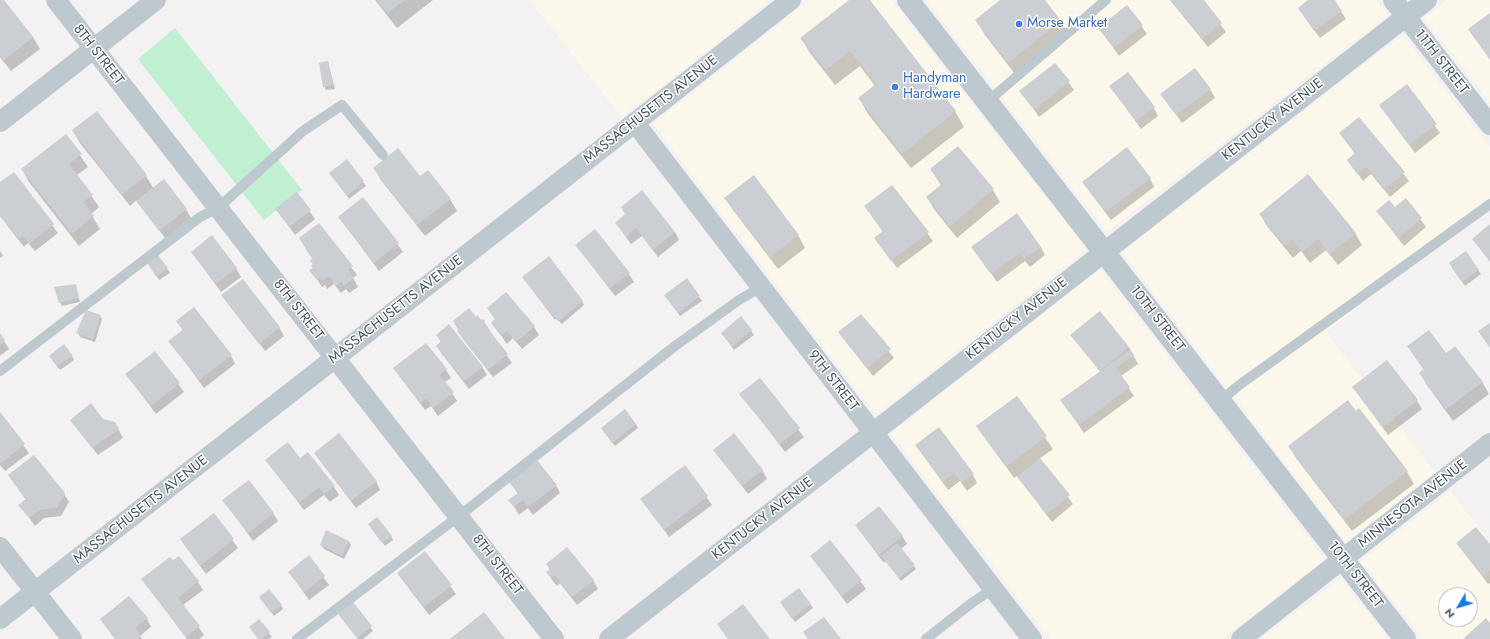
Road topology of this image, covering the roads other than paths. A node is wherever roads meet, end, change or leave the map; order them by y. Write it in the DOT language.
graph roads {
  1 [pos="56,0"];
  2 [pos="156,0"];
  3 [pos="791,0"];
  4 [pos="908,0"];
  5 [pos="1106,0"];
  6 [pos="1393,0"];
  7 [pos="1427,0"];
  8 [pos="1406,16"];
  9 [pos="94,49"];
  10 [pos="987,102"];
  11 [pos="0,122"];
  12 [pos="635,123"];
  13 [pos="1490,125"];
  14 [pos="383,155"];
  15 [pos="1490,204"];
  16 [pos="218,208"];
  17 [pos="1104,251"];
  18 [pos="761,287"];
  19 [pos="336,358"];
  20 [pos="0,371"];
  21 [pos="1220,401"];
  22 [pos="872,433"];
  23 [pos="1490,443"];
  24 [pos="458,516"];
  25 [pos="0,547"];
  26 [pos="1343,560"];
  27 [pos="993,589"];
  28 [pos="35,592"];
  29 [pos="0,619"];
  30 [pos="72,639"];
  31 [pos="297,639"];
  32 [pos="554,639"];
  33 [pos="609,639"];
  34 [pos="926,639"];
  35 [pos="1032,639"];
  36 [pos="1242,639"];
  37 [pos="1405,639"];
  1 -- 9 [label="street, 8TH STREET"];
  2 -- 9 [label="street"];
  3 -- 12 [label="street, MASSACHUSETTS AVENUE"];
  4 -- 10 [label="street, 10TH STREET"];
  5 -- 10 [label="lane"];
  6 -- 8 [label="street, 11TH STREET"];
  7 -- 8 [label="street, KENTUCKY AVENUE"];
  8 -- 13 [label="street, 11TH STREET"];
  8 -- 17 [label="street, KENTUCKY AVENUE"];
  9 -- 11 [label="street"];
  9 -- 16 [label="street, 8TH STREET"];
  10 -- 17 [label="street, 10TH STREET"];
  12 -- 18 [label="street, 9TH STREET"];
  12 -- 19 [label="street, MASSACHUSETTS AVENUE"];
  14 -- 16 [label="lane"];
  15 -- 21 [label="lane"];
  16 -- 19 [label="street, 8TH STREET"];
  16 -- 20 [label="lane"];
  17 -- 21 [label="street, 10TH STREET"];
  17 -- 22 [label="street, KENTUCKY AVENUE"];
  18 -- 22 [label="street, 9TH STREET"];
  18 -- 24 [label="lane"];
  19 -- 24 [label="street, 8TH STREET"];
  19 -- 28 [label="street, MASSACHUSETTS AVENUE"];
  21 -- 26 [label="street, 10TH STREET"];
  22 -- 27 [label="street, 9TH STREET"];
  22 -- 33 [label="street, KENTUCKY AVENUE"];
  23 -- 26 [label="street, MINNESOTA AVENUE"];
  24 -- 31 [label="lane"];
  24 -- 32 [label="street, 8TH STREET"];
  25 -- 28 [label="street"];
  26 -- 36 [label="street, MINNESOTA AVENUE"];
  26 -- 37 [label="street, 10TH STREET"];
  27 -- 34 [label="lane"];
  27 -- 35 [label="street, 9TH STREET"];
  28 -- 29 [label="street, MASSACHUSETTS AVENUE"];
  28 -- 30 [label="street"];
}
